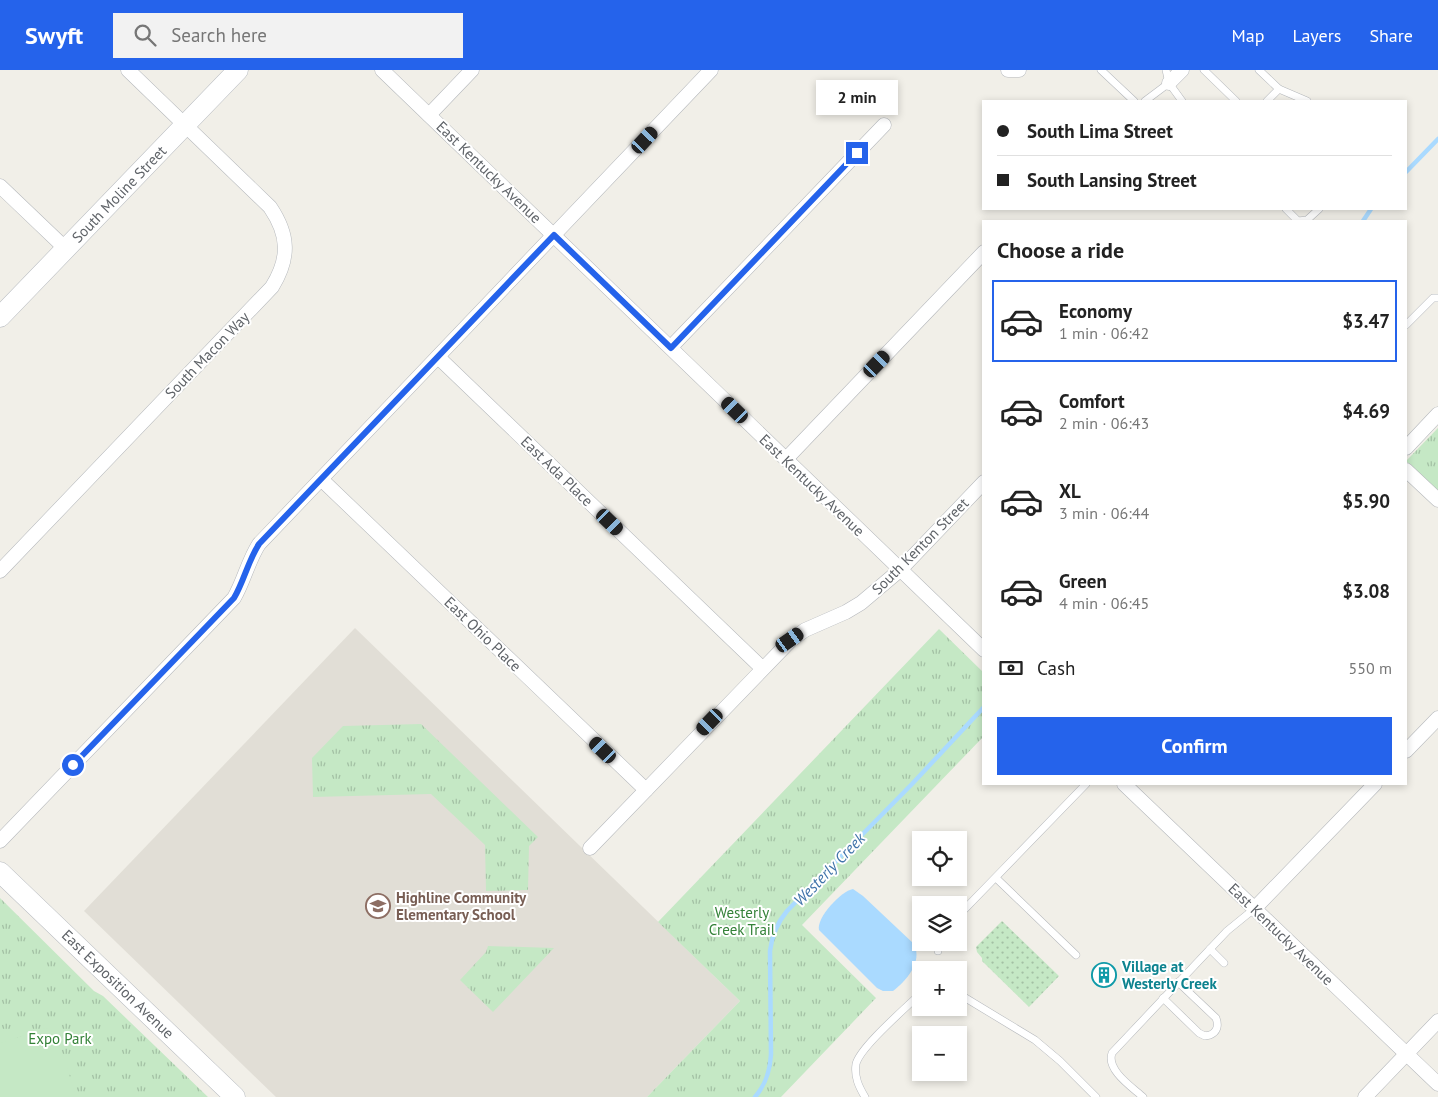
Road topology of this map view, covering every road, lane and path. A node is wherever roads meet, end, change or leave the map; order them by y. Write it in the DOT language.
graph roads {
  1 [pos="128,70"];
  2 [pos="238,70"];
  3 [pos="382,70"];
  4 [pos="472,70"];
  5 [pos="711,70"];
  6 [pos="1008,70"];
  7 [pos="1019,70"];
  8 [pos="1102,70"];
  9 [pos="1182,70"];
  10 [pos="1204,70"];
  11 [pos="1258,70"];
  12 [pos="1168,76"];
  13 [pos="1279,89"];
  14 [pos="1133,100"];
  15 [pos="1146,100"];
  16 [pos="1181,100"];
  17 [pos="1235,100"];
  18 [pos="1268,100"];
  19 [pos="1305,100"];
  20 [pos="429,115"];
  21 [pos="185,125"];
  22 [pos="884,125"];
  23 [pos="0,186"];
  24 [pos="1287,210"];
  25 [pos="1318,210"];
  26 [pos="1297,220"];
  27 [pos="1307,220"];
  28 [pos="554,235"];
  29 [pos="66,249"];
  30 [pos="982,254"];
  31 [pos="1438,298"];
  32 [pos="0,317"];
  33 [pos="1407,324"];
  34 [pos="671,348"];
  35 [pos="438,357"];
  36 [pos="1438,414"];
  37 [pos="1407,447"];
  38 [pos="786,459"];
  39 [pos="1407,471"];
  40 [pos="321,479"];
  41 [pos="982,484"];
  42 [pos="1438,500"];
  43 [pos="900,570"];
  44 [pos="0,572"];
  45 [pos="982,648"];
  46 [pos="762,668"];
  47 [pos="1438,718"];
  48 [pos="1407,750"];
  49 [pos="1085,785"];
  50 [pos="1125,785"];
  51 [pos="1374,785"];
  52 [pos="646,790"];
  53 [pos="0,841"];
  54 [pos="590,848"];
  55 [pos="0,872"];
  56 [pos="996,878"];
  57 [pos="967,907"];
  58 [pos="1254,909"];
  59 [pos="1210,949"];
  60 [pos="1076,955"];
  61 [pos="1224,963"];
  62 [pos="1178,982"];
  63 [pos="1164,998"];
  64 [pos="967,999"];
  65 [pos="912,1002"];
  66 [pos="1438,1021"];
  67 [pos="1407,1054"];
  68 [pos="1438,1084"];
  69 [pos="235,1097"];
  70 [pos="865,1097"];
  71 [pos="1096,1097"];
  72 [pos="1143,1097"];
  73 [pos="1365,1097"];
  1 -- 21 [label="street, South Macon Way"];
  2 -- 21 [label="street, South Moline Street"];
  3 -- 20 [label="street, East Kentucky Avenue"];
  4 -- 20 [label="street"];
  5 -- 28 [label="street"];
  6 -- 7 [label="street"];
  8 -- 14 [label="lane"];
  9 -- 12 [label="street"];
  10 -- 17 [label="lane"];
  11 -- 13 [label="lane"];
  12 -- 15 [label="lane"];
  12 -- 16 [label="lane"];
  13 -- 18 [label="lane"];
  13 -- 19 [label="lane"];
  20 -- 28 [label="street, East Kentucky Avenue"];
  21 -- 29 [label="street, South Moline Street"];
  21 -- 44 [label="street, South Macon Way"];
  22 -- 34 [label="street"];
  23 -- 29 [label="street"];
  24 -- 26 [label="lane"];
  25 -- 27 [label="lane"];
  28 -- 34 [label="street, East Kentucky Avenue"];
  28 -- 35 [label="street"];
  29 -- 32 [label="street, South Moline Street"];
  30 -- 38 [label="street"];
  31 -- 33 [label="lane"];
  34 -- 38 [label="street, East Kentucky Avenue"];
  35 -- 40 [label="street"];
  35 -- 46 [label="street, East Ada Place"];
  36 -- 37 [label="street"];
  38 -- 43 [label="street, East Kentucky Avenue"];
  39 -- 42 [label="street"];
  40 -- 52 [label="street, East Ohio Place"];
  40 -- 53 [label="street"];
  41 -- 43 [label="street, South Kenton Street"];
  43 -- 45 [label="street, East Kentucky Avenue"];
  43 -- 46 [label="street, South Kenton Street"];
  46 -- 52 [label="street, South Kenton Street"];
  47 -- 48 [label="street"];
  49 -- 56 [label="lane"];
  50 -- 58 [label="street, East Kentucky Avenue"];
  51 -- 58 [label="street"];
  52 -- 54 [label="street, South Kenton Street"];
  55 -- 69 [label="street, East Exposition Avenue"];
  56 -- 57 [label="lane"];
  56 -- 60 [label="lane"];
  58 -- 59 [label="lane"];
  58 -- 67 [label="street, East Kentucky Avenue"];
  59 -- 61 [label="lane"];
  59 -- 62 [label="lane"];
  62 -- 63 [label="lane"];
  62 -- 63 [label="lane"];
  63 -- 72 [label="lane"];
  64 -- 71 [label="lane"];
  65 -- 70 [label="lane"];
  66 -- 67 [label="street"];
  67 -- 68 [label="street, East Kentucky Avenue"];
  67 -- 73 [label="street"];
}
